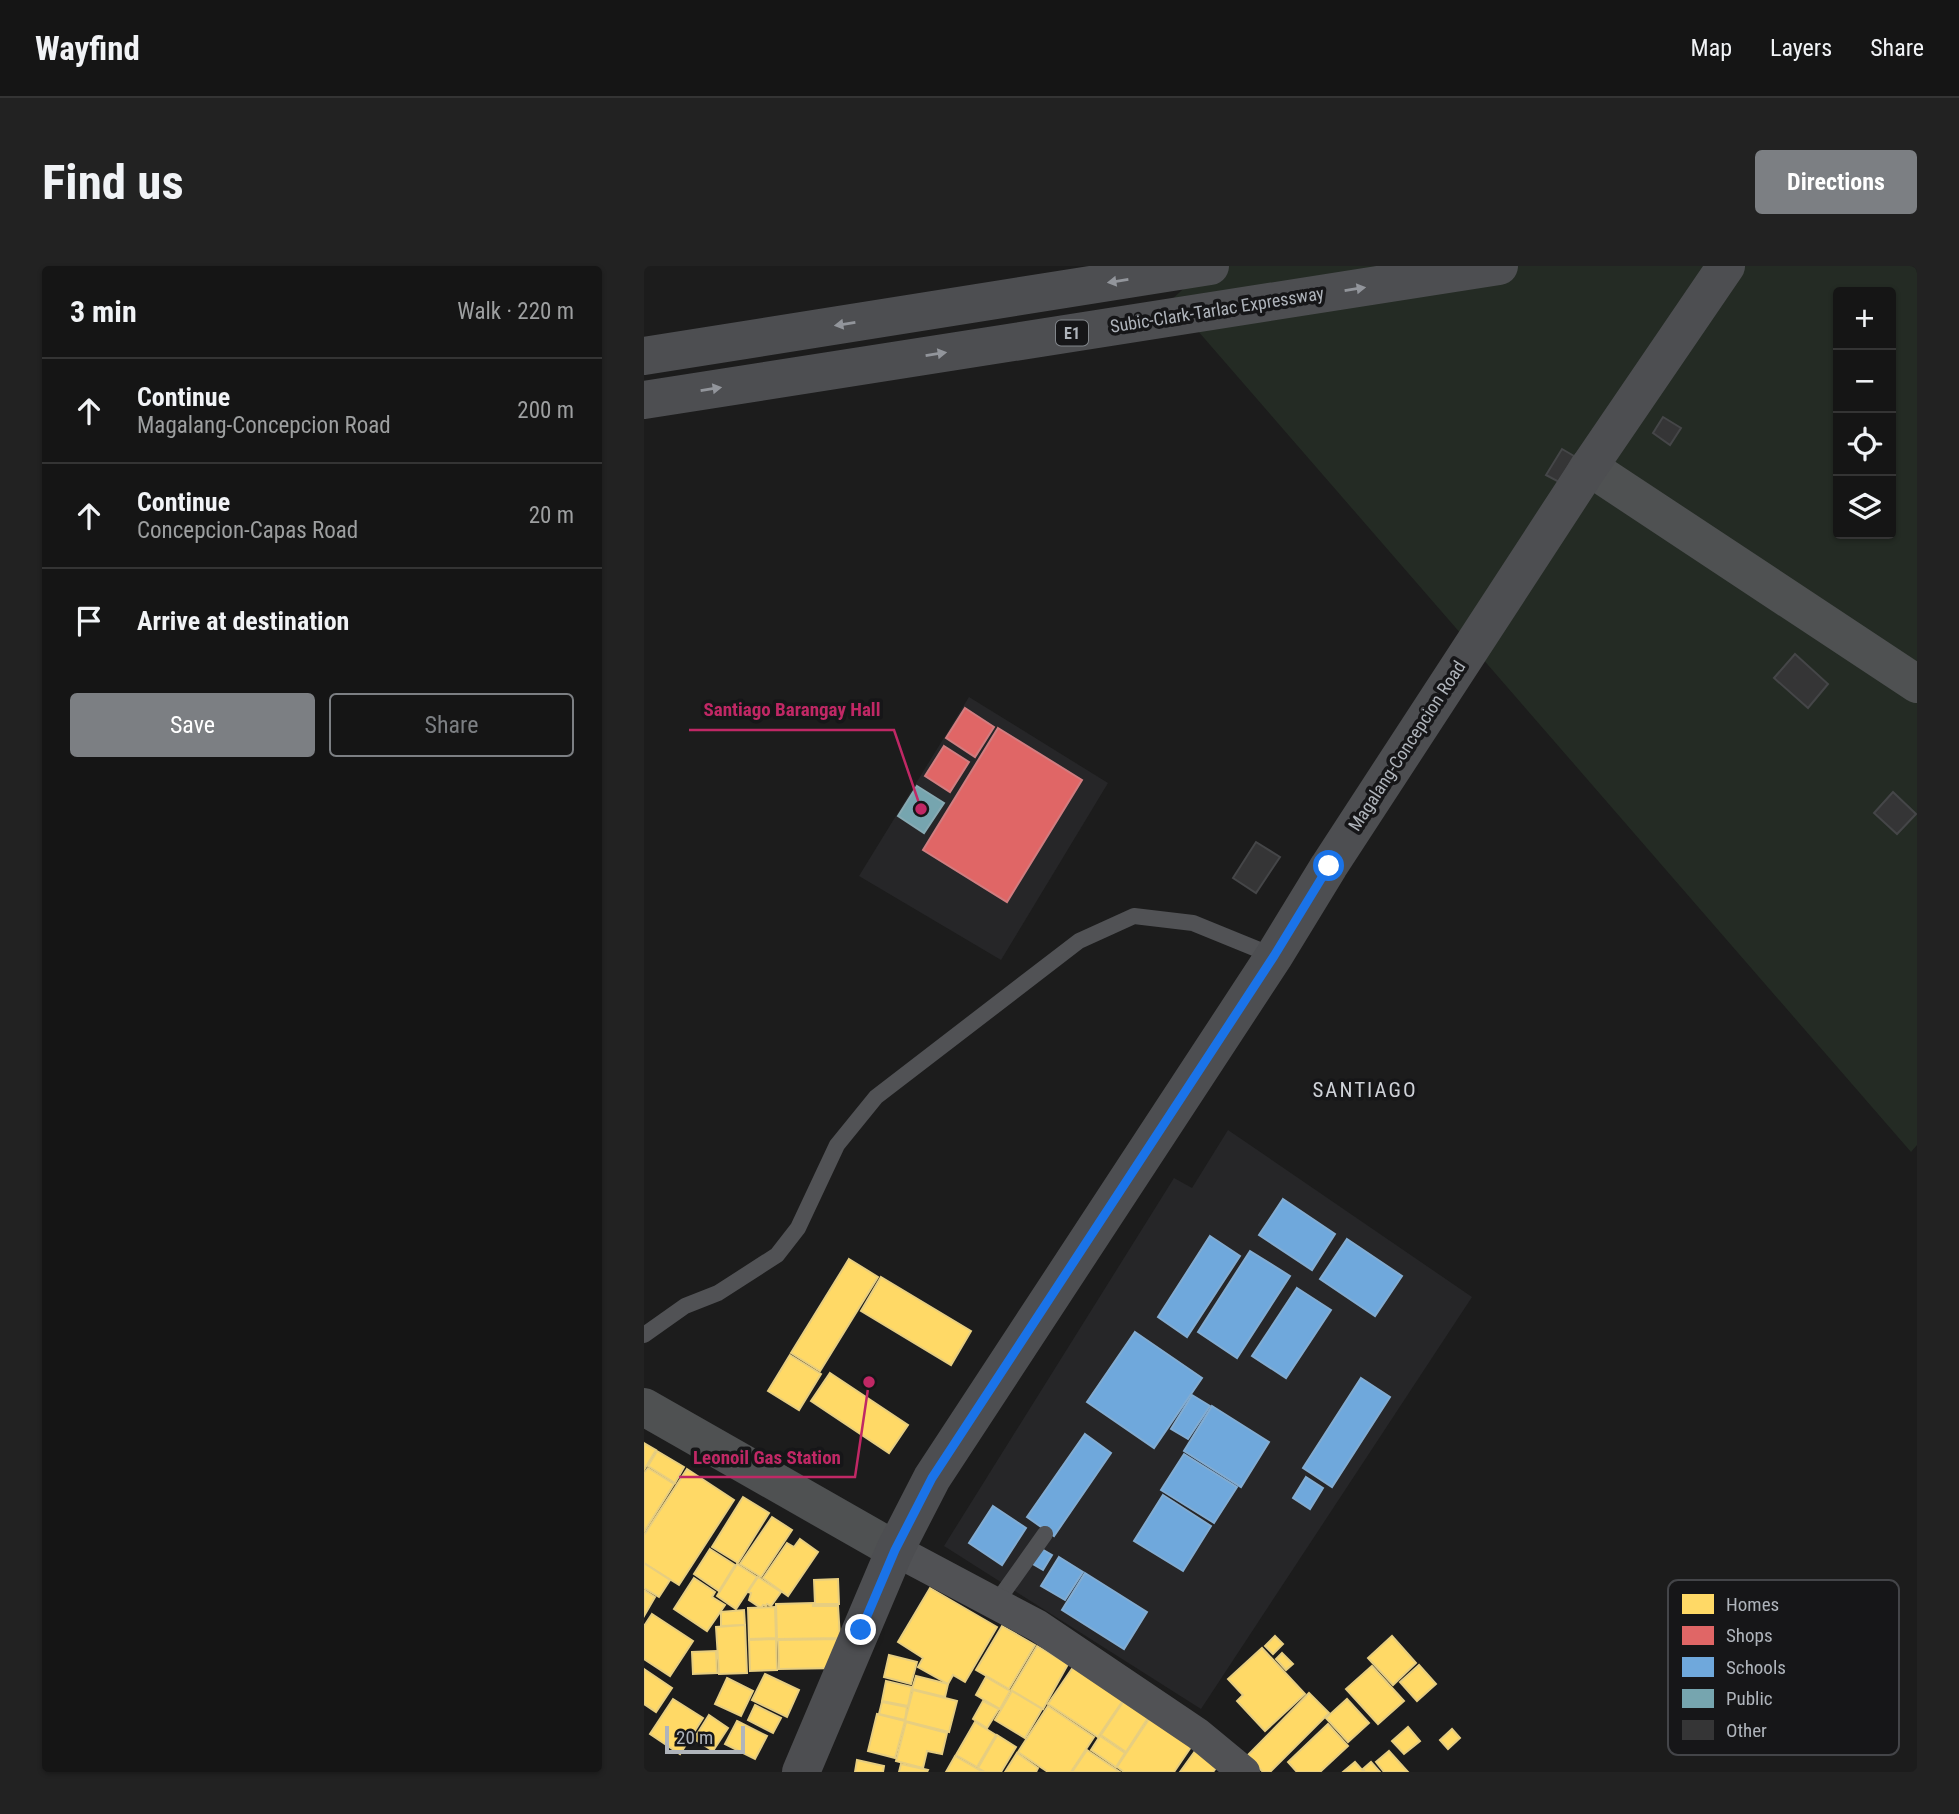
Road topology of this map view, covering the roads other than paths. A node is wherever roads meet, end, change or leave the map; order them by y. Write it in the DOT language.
graph roads {
  1 [pos="1210,266"];
  2 [pos="1500,266"];
  3 [pos="1726,266"];
  4 [pos="644,356"];
  5 [pos="644,400"];
  6 [pos="1589,467"];
  7 [pos="1917,684"];
  8 [pos="1274,956"];
  9 [pos="644,1335"];
  10 [pos="644,1408"];
  11 [pos="1045,1534"];
  12 [pos="895,1550"];
  13 [pos="996,1603"];
  14 [pos="801,1772"];
  15 [pos="1244,1772"];
  1 -- 4 [label="main road, one-way"];
  5 -- 2 [label="main road, Subic-Clark-Tarlac Expressway / E1, one-way"];
  3 -- 6 [label="main road, Magalang-Concepcion Road"];
  6 -- 7 [label="street"];
  6 -- 8 [label="main road, Magalang-Concepcion Road"];
  8 -- 9 [label="lane"];
  8 -- 12 [label="main road, Magalang-Concepcion Road"];
  10 -- 12 [label="street"];
  11 -- 13 [label="lane"];
  12 -- 13 [label="street"];
  12 -- 14 [label="main road, Magalang-Concepcion Road"];
  13 -- 15 [label="street"];
}
